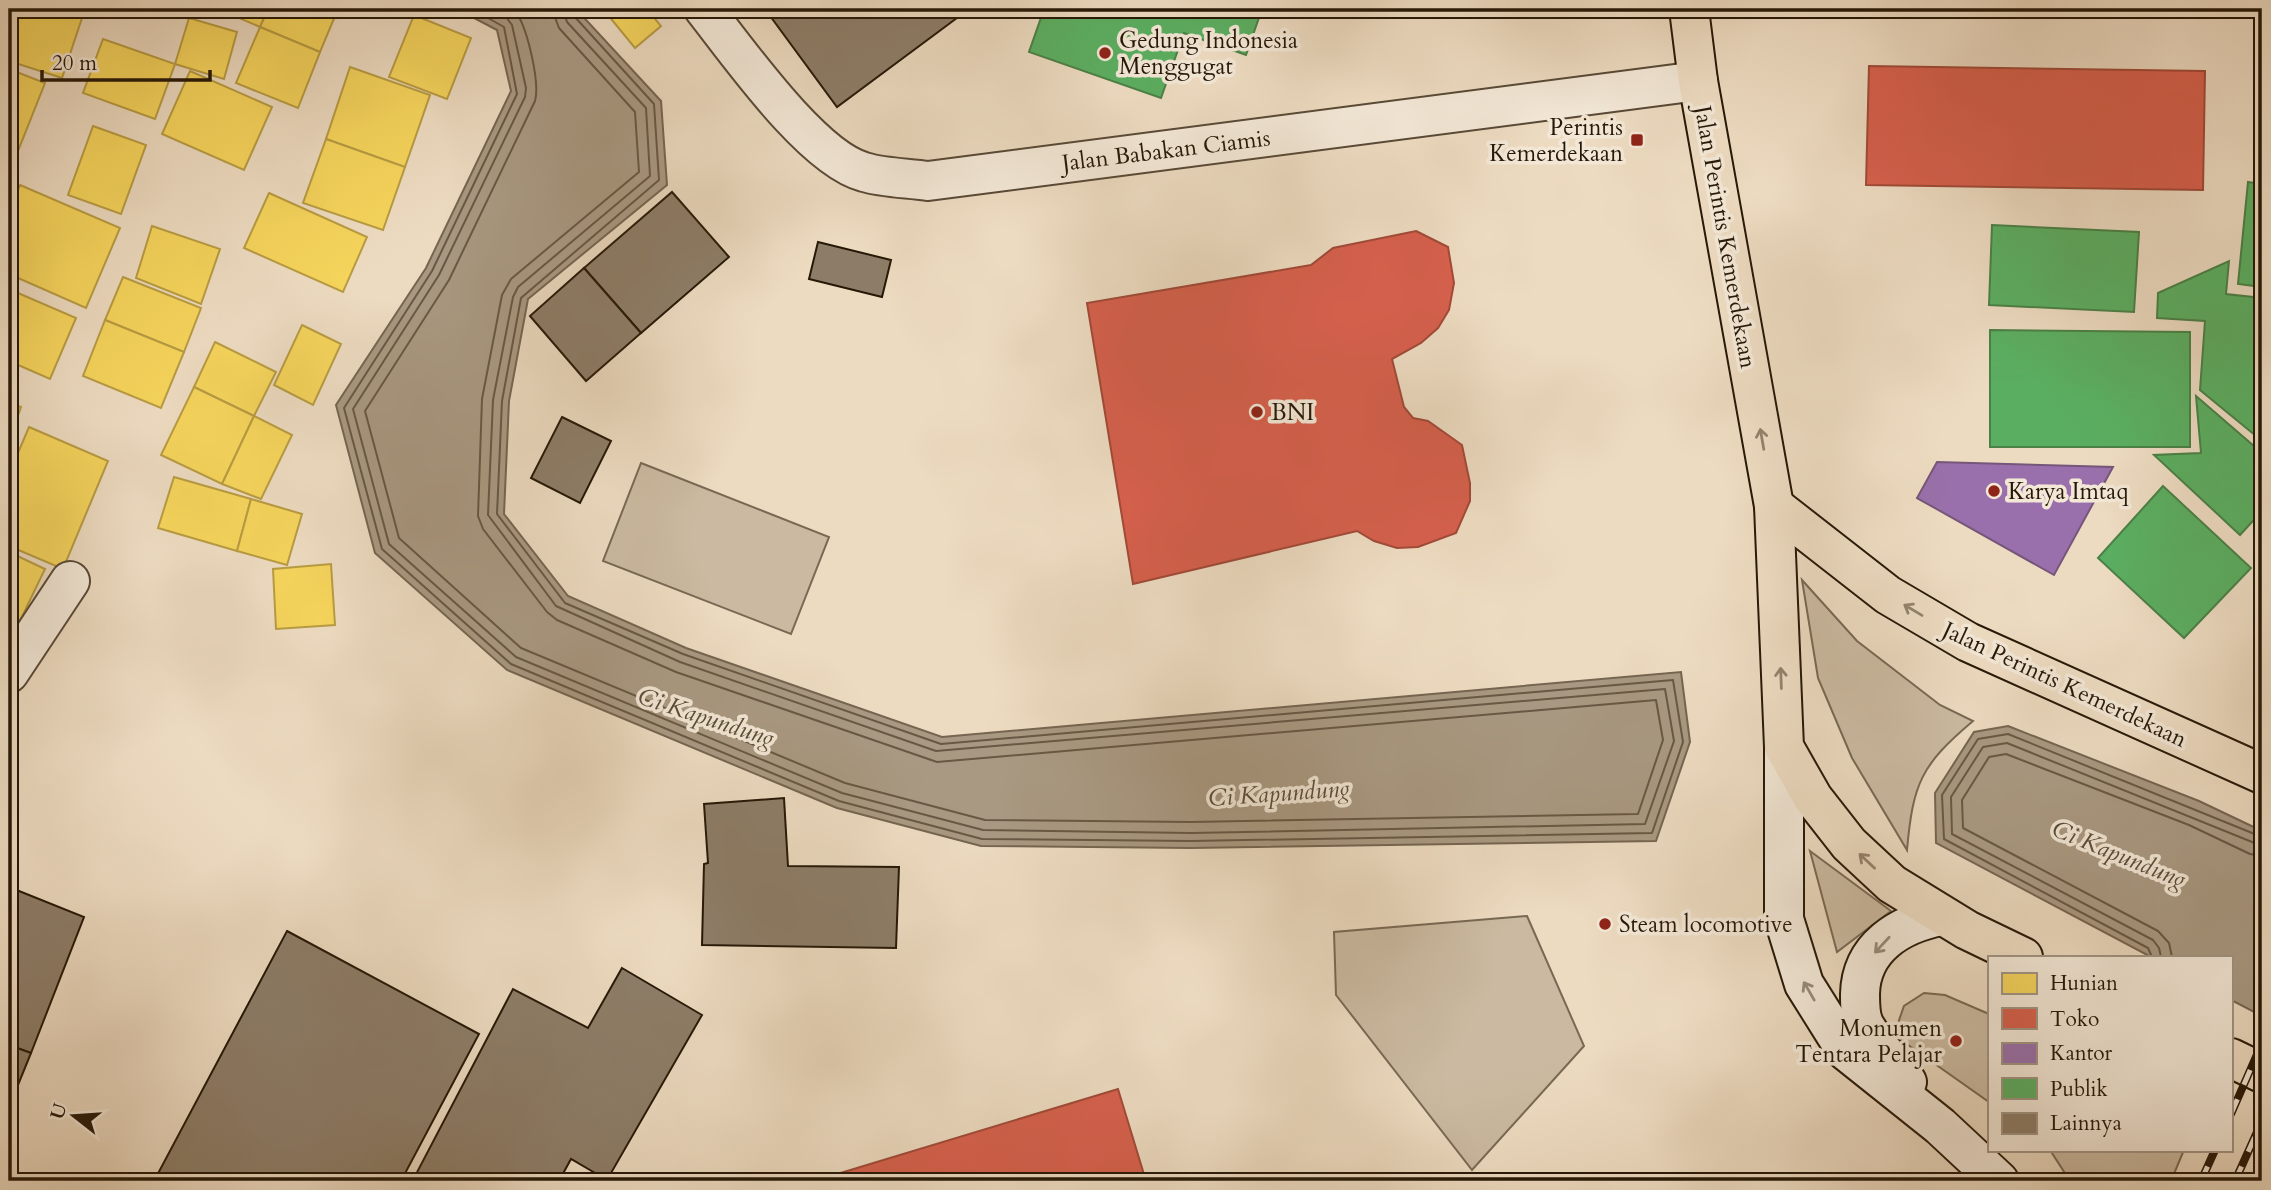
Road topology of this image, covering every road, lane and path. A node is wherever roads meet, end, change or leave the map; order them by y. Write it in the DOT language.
graph roads {
  1 [pos="704,9"];
  2 [pos="1689,9"];
  3 [pos="1698,81"];
  4 [pos="1774,506"];
  5 [pos="70,581"];
  6 [pos="9,673"];
  7 [pos="1784,747"];
  8 [pos="2262,774"];
  9 [pos="1941,915"];
  10 [pos="2021,956"];
  11 [pos="2232,1058"];
  12 [pos="2262,1073"];
  13 [pos="1940,1126"];
  14 [pos="1998,1181"];
  1 -- 3 [label="street, Jalan Babakan Ciamis"];
  2 -- 3 [label="main road, Jalan Perintis Kemerdekaan"];
  4 -- 3 [label="main road, Jalan Perintis Kemerdekaan, one-way"];
  7 -- 4 [label="main road, Jalan Perintis Kemerdekaan, one-way"];
  8 -- 4 [label="main road, Jalan Perintis Kemerdekaan, one-way"];
  5 -- 6 [label="street"];
  9 -- 7 [label="main road, Jalan Perintis Kemerdekaan, one-way"];
  13 -- 7 [label="street, one-way"];
  9 -- 10 [label="main road, Jalan Perintis Kemerdekaan"];
  9 -- 13 [label="street, one-way"];
  11 -- 12 [label="main road"];
  13 -- 14 [label="street"];
}
